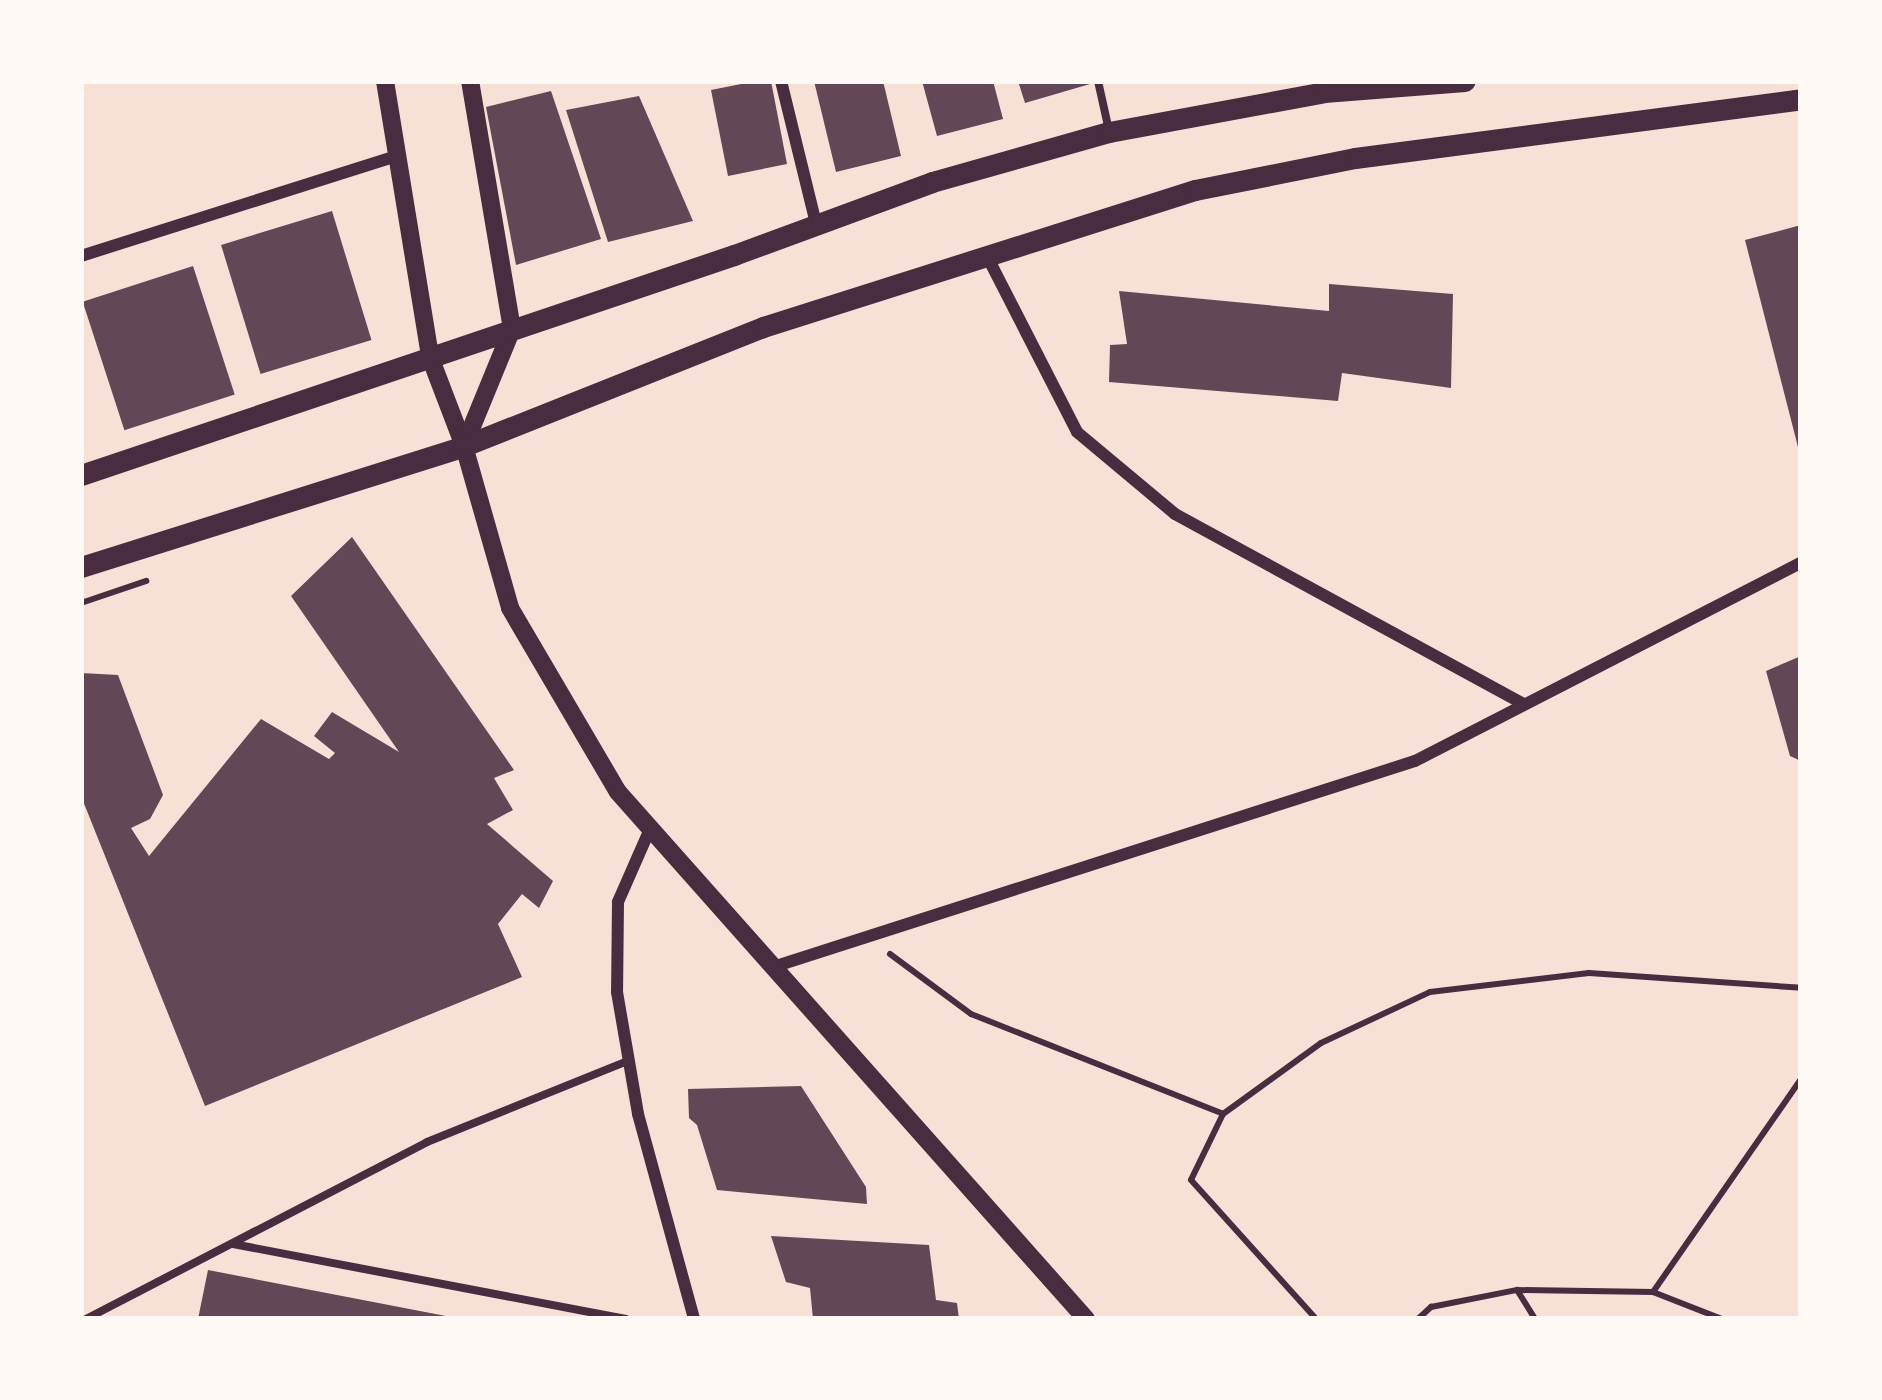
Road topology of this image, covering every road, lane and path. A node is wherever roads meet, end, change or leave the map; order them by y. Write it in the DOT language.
graph roads {
  1 [pos="385,81"];
  2 [pos="470,81"];
  3 [pos="781,81"];
  4 [pos="1098,81"];
  5 [pos="1465,81"];
  6 [pos="1801,100"];
  7 [pos="1109,131"];
  8 [pos="397,156"];
  9 [pos="816,224"];
  10 [pos="81,256"];
  11 [pos="988,258"];
  12 [pos="512,329"];
  13 [pos="430,357"];
  14 [pos="464,446"];
  15 [pos="81,475"];
  16 [pos="1801,563"];
  17 [pos="81,567"];
  18 [pos="1524,704"];
  19 [pos="650,829"];
  20 [pos="868,937"];
  21 [pos="773,967"];
  22 [pos="1801,988"];
  23 [pos="629,1060"];
  24 [pos="1801,1079"];
  25 [pos="1223,1114"];
  26 [pos="232,1244"];
  27 [pos="1517,1290"];
  28 [pos="1653,1292"];
  29 [pos="105,1308"];
  30 [pos="86,1319"];
  31 [pos="103,1319"];
  32 [pos="626,1319"];
  33 [pos="694,1319"];
  34 [pos="1086,1319"];
  35 [pos="1316,1319"];
  36 [pos="1418,1319"];
  37 [pos="1534,1319"];
  38 [pos="1722,1319"];
  1 -- 8 [label="street"];
  2 -- 12 [label="street"];
  3 -- 9 [label="street"];
  4 -- 7 [label="lane"];
  5 -- 7 [label="main road"];
  6 -- 11 [label="main road"];
  7 -- 9 [label="main road"];
  8 -- 10 [label="street"];
  8 -- 13 [label="street"];
  9 -- 12 [label="main road"];
  11 -- 14 [label="main road"];
  11 -- 18 [label="street"];
  12 -- 13 [label="main road"];
  12 -- 14 [label="street"];
  13 -- 14 [label="street"];
  13 -- 15 [label="main road"];
  14 -- 17 [label="main road"];
  14 -- 19 [label="street"];
  16 -- 18 [label="street"];
  18 -- 20 [label="street"];
  19 -- 21 [label="street"];
  19 -- 23 [label="street"];
  20 -- 21 [label="street"];
  20 -- 25 [label="path"];
  21 -- 34 [label="street"];
  22 -- 25 [label="path"];
  23 -- 26 [label="lane"];
  23 -- 33 [label="street"];
  24 -- 28 [label="path"];
  25 -- 35 [label="path"];
  26 -- 29 [label="lane"];
  26 -- 32 [label="lane"];
  27 -- 28 [label="path"];
  27 -- 36 [label="path"];
  27 -- 37 [label="path"];
  28 -- 38 [label="path"];
  29 -- 30 [label="lane"];
  29 -- 31 [label="lane"];
}
